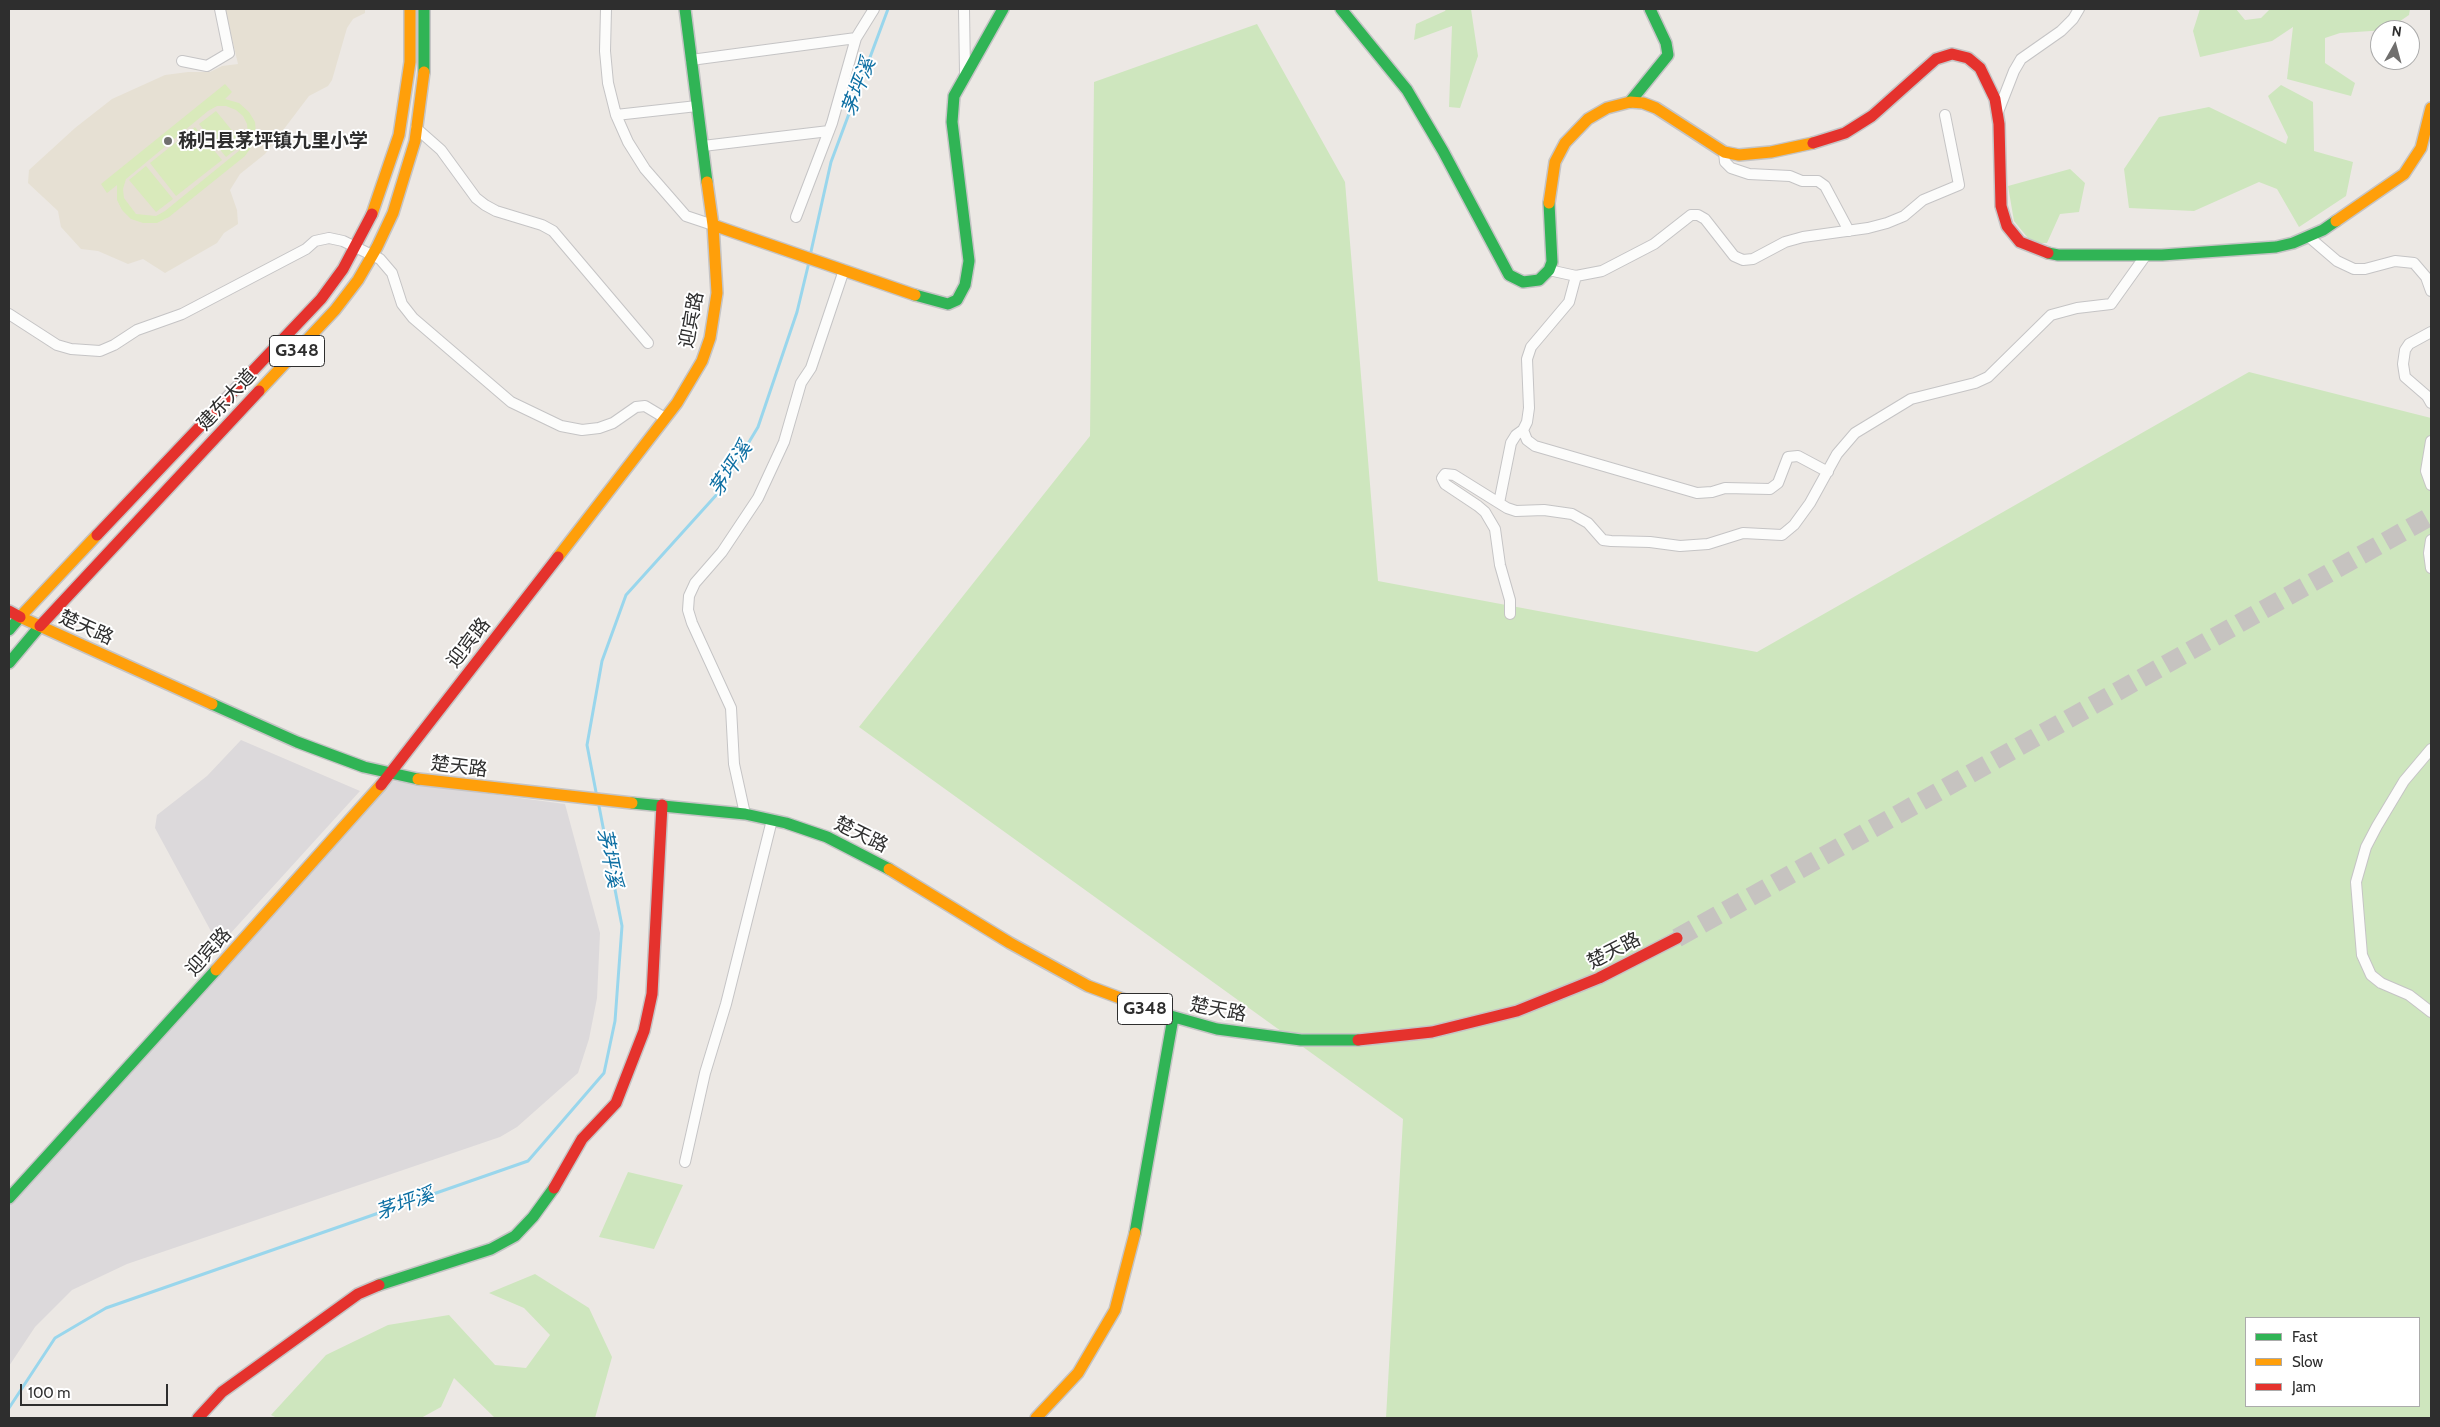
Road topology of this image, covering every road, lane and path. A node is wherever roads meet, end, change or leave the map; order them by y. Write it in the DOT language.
graph roads {
  1 [pos="220,9"];
  2 [pos="410,9"];
  3 [pos="424,9"];
  4 [pos="606,9"];
  5 [pos="685,9"];
  6 [pos="874,9"];
  7 [pos="964,9"];
  8 [pos="1003,9"];
  9 [pos="1341,9"];
  10 [pos="1650,9"];
  11 [pos="2079,9"];
  12 [pos="856,38"];
  13 [pos="691,60"];
  14 [pos="182,61"];
  15 [pos="965,73"];
  16 [pos="1630,102"];
  17 [pos="697,106"];
  18 [pos="2431,108"];
  19 [pos="1998,112"];
  20 [pos="616,115"];
  21 [pos="1945,115"];
  22 [pos="401,123"];
  23 [pos="417,128"];
  24 [pos="829,131"];
  25 [pos="703,146"];
  26 [pos="1724,152"];
  27 [pos="796,217"];
  28 [pos="713,225"];
  29 [pos="1849,231"];
  30 [pos="2309,237"];
  31 [pos="356,246"];
  32 [pos="373,255"];
  33 [pos="2146,255"];
  34 [pos="844,270"];
  35 [pos="1550,270"];
  36 [pos="1576,276"];
  37 [pos="2431,291"];
  38 [pos="9,314"];
  39 [pos="2431,332"];
  40 [pos="648,343"];
  41 [pos="2431,403"];
  42 [pos="665,418"];
  43 [pos="1523,430"];
  44 [pos="2431,441"];
  45 [pos="1828,472"];
  46 [pos="2431,484"];
  47 [pos="1499,503"];
  48 [pos="2431,540"];
  49 [pos="2431,568"];
  50 [pos="9,611"];
  51 [pos="1510,614"];
  52 [pos="20,616"];
  53 [pos="40,626"];
  54 [pos="9,630"];
  55 [pos="9,663"];
  56 [pos="2431,749"];
  57 [pos="390,774"];
  58 [pos="662,805"];
  59 [pos="745,814"];
  60 [pos="772,820"];
  61 [pos="1677,938"];
  62 [pos="2431,1012"];
  63 [pos="1173,1018"];
  64 [pos="686,1162"];
  65 [pos="9,1198"];
  66 [pos="198,1418"];
  67 [pos="1036,1418"];
  1 -- 14 [label="street"];
  2 -- 22 [label="main road, 建东大道 / G348"];
  3 -- 23 [label="main road, 建东大道 / G348"];
  4 -- 20 [label="street"];
  5 -- 13 [label="main road, 迎宾路"];
  6 -- 12 [label="street"];
  7 -- 15 [label="street"];
  8 -- 15 [label="main road"];
  9 -- 35 [label="main road"];
  10 -- 16 [label="main road"];
  11 -- 19 [label="street"];
  12 -- 13 [label="street"];
  12 -- 24 [label="street"];
  13 -- 17 [label="main road, 迎宾路"];
  15 -- 34 [label="main road"];
  16 -- 26 [label="main road"];
  16 -- 35 [label="main road"];
  17 -- 20 [label="street"];
  17 -- 25 [label="main road, 迎宾路"];
  18 -- 30 [label="main road"];
  19 -- 26 [label="main road"];
  19 -- 33 [label="main road"];
  20 -- 28 [label="street"];
  21 -- 29 [label="street"];
  22 -- 23 [label="street"];
  22 -- 31 [label="main road, 建东大道 / G348"];
  23 -- 32 [label="main road, 建东大道 / G348"];
  23 -- 40 [label="street"];
  24 -- 25 [label="street"];
  24 -- 27 [label="street"];
  25 -- 28 [label="main road, 迎宾路"];
  26 -- 29 [label="street"];
  28 -- 34 [label="main road"];
  28 -- 42 [label="main road, 迎宾路"];
  29 -- 36 [label="street"];
  30 -- 33 [label="main road"];
  30 -- 37 [label="street"];
  31 -- 32 [label="street"];
  31 -- 38 [label="street"];
  31 -- 52 [label="main road, 建东大道 / G348"];
  32 -- 42 [label="street"];
  32 -- 53 [label="main road, 建东大道 / G348"];
  33 -- 45 [label="street"];
  34 -- 59 [label="street"];
  35 -- 36 [label="street"];
  36 -- 43 [label="street"];
  39 -- 41 [label="street"];
  42 -- 57 [label="main road, 迎宾路"];
  43 -- 45 [label="street"];
  43 -- 47 [label="street"];
  44 -- 46 [label="street"];
  45 -- 47 [label="street"];
  47 -- 51 [label="street"];
  48 -- 49 [label="street"];
  50 -- 52 [label="main road, 楚天路"];
  52 -- 53 [label="main road, 楚天路 / G348"];
  52 -- 54 [label="main road, 建东大道"];
  53 -- 55 [label="main road, 建东大道"];
  53 -- 57 [label="main road, 楚天路 / G348"];
  56 -- 62 [label="street"];
  57 -- 58 [label="main road, 楚天路 / G348"];
  57 -- 65 [label="main road, 迎宾路"];
  58 -- 59 [label="main road, 楚天路 / G348"];
  58 -- 66 [label="main road"];
  59 -- 60 [label="main road, 楚天路 / G348"];
  60 -- 63 [label="main road, 楚天路 / G348"];
  60 -- 64 [label="street"];
  61 -- 63 [label="main road, 楚天路 / G348"];
  63 -- 67 [label="main road"];
}
